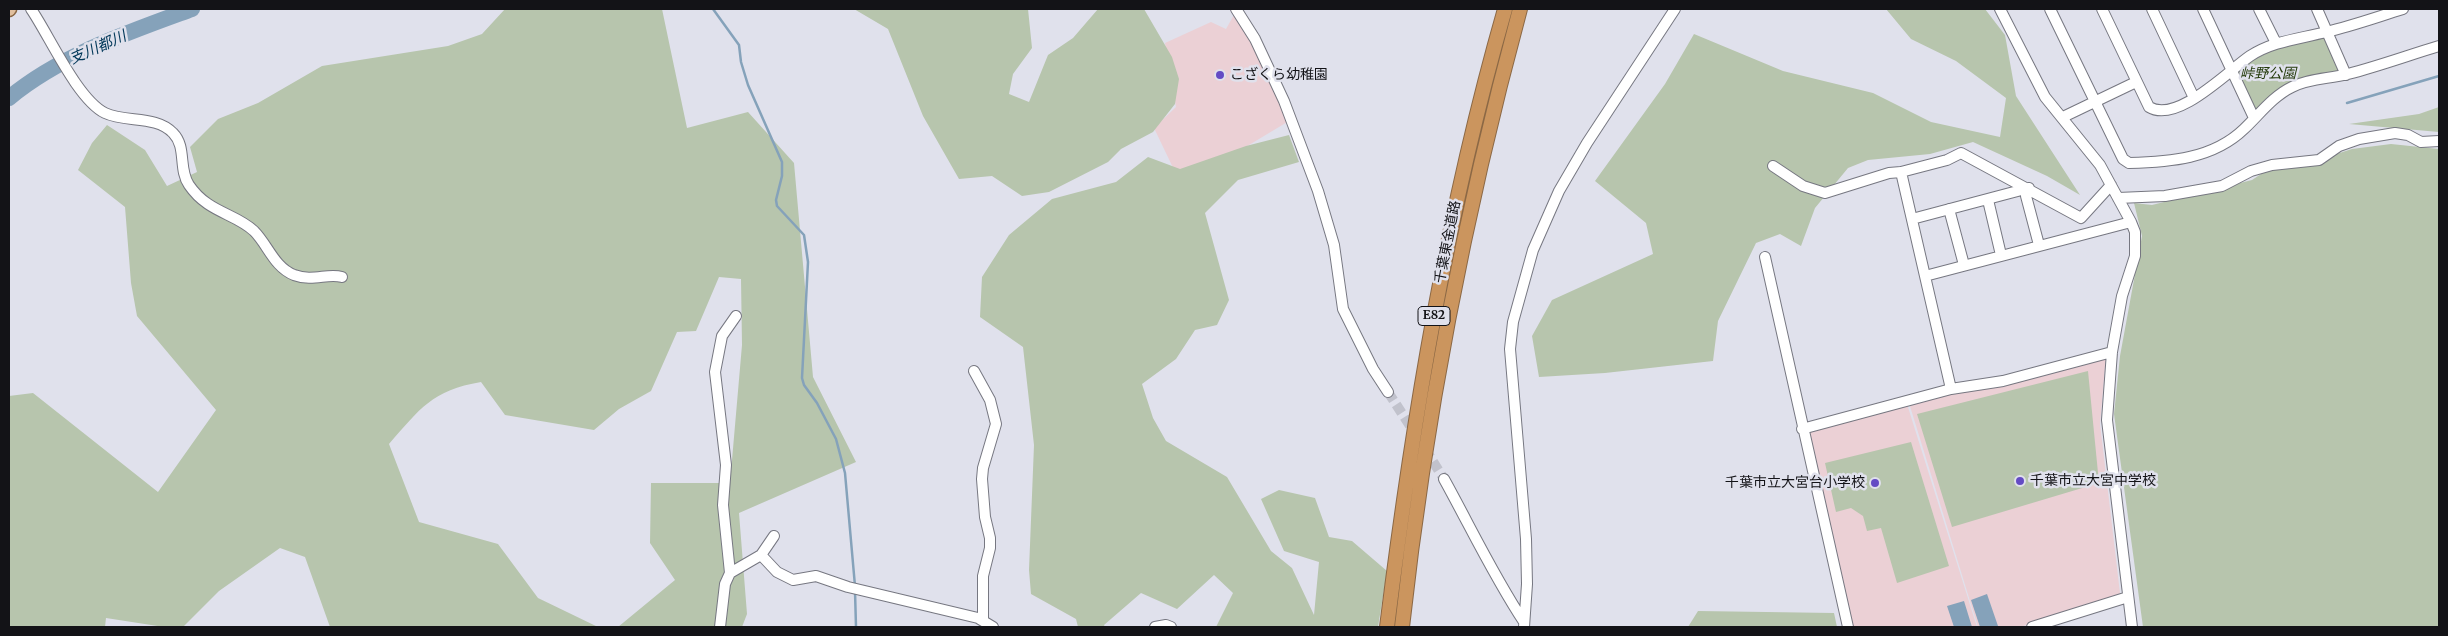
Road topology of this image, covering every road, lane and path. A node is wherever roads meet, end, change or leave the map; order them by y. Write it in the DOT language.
graph roads {
  1 [pos="31,9"];
  2 [pos="1236,9"];
  3 [pos="1498,9"];
  4 [pos="1505,9"];
  5 [pos="1520,9"];
  6 [pos="1675,9"];
  7 [pos="2000,9"];
  8 [pos="2050,9"];
  9 [pos="2102,9"];
  10 [pos="2152,9"];
  11 [pos="2203,9"];
  12 [pos="2259,9"];
  13 [pos="2317,9"];
  14 [pos="2403,9"];
  15 [pos="2327,32"];
  16 [pos="2276,43"];
  17 [pos="2439,46"];
  18 [pos="1493,51"];
  19 [pos="2231,70"];
  20 [pos="2346,75"];
  21 [pos="2136,82"];
  22 [pos="2194,98"];
  23 [pos="2095,100"];
  24 [pos="2063,117"];
  25 [pos="2254,118"];
  26 [pos="2439,141"];
  27 [pos="1773,166"];
  28 [pos="1901,172"];
  29 [pos="2111,185"];
  30 [pos="2029,188"];
  31 [pos="2118,198"];
  32 [pos="1988,200"];
  33 [pos="1949,210"];
  34 [pos="1912,219"];
  35 [pos="2131,222"];
  36 [pos="2040,246"];
  37 [pos="2001,255"];
  38 [pos="1766,257"];
  39 [pos="1964,265"];
  40 [pos="1925,276"];
  41 [pos="342,277"];
  42 [pos="736,316"];
  43 [pos="2112,352"];
  44 [pos="974,371"];
  45 [pos="1950,389"];
  46 [pos="1388,392"];
  47 [pos="1802,429"];
  48 [pos="1444,479"];
  49 [pos="774,536"];
  50 [pos="761,555"];
  51 [pos="730,573"];
  52 [pos="2128,597"];
  53 [pos="983,621"];
  54 [pos="1524,624"];
  55 [pos="720,627"];
  56 [pos="993,627"];
  57 [pos="1155,627"];
  58 [pos="1172,627"];
  59 [pos="1388,627"];
  60 [pos="1402,627"];
  61 [pos="1848,627"];
  62 [pos="2032,627"];
  63 [pos="2132,627"];
  1 -- 41 [label="street"];
  2 -- 46 [label="street"];
  3 -- 18 [label="highway"];
  4 -- 18 [label="highway, 千葉東金道路 / E82"];
  5 -- 60 [label="highway, 千葉東金道路 / E82"];
  6 -- 54 [label="street"];
  7 -- 24 [label="street"];
  8 -- 23 [label="street"];
  9 -- 21 [label="street"];
  10 -- 22 [label="street"];
  11 -- 19 [label="street"];
  12 -- 16 [label="street"];
  13 -- 15 [label="street"];
  14 -- 15 [label="street"];
  15 -- 16 [label="street"];
  15 -- 20 [label="street"];
  16 -- 19 [label="street"];
  17 -- 20 [label="street"];
  18 -- 59 [label="highway, 千葉東金道路 / E82"];
  19 -- 22 [label="street"];
  19 -- 25 [label="street"];
  20 -- 25 [label="street"];
  21 -- 22 [label="street"];
  21 -- 23 [label="street"];
  23 -- 24 [label="street"];
  23 -- 25 [label="street"];
  24 -- 29 [label="street"];
  26 -- 31 [label="street"];
  27 -- 28 [label="street"];
  28 -- 30 [label="street"];
  28 -- 34 [label="street"];
  29 -- 30 [label="street"];
  29 -- 31 [label="street"];
  30 -- 32 [label="street"];
  30 -- 36 [label="street"];
  31 -- 35 [label="street"];
  32 -- 33 [label="street"];
  32 -- 37 [label="street"];
  33 -- 34 [label="street"];
  33 -- 39 [label="street"];
  34 -- 40 [label="street"];
  35 -- 36 [label="street"];
  35 -- 43 [label="street"];
  36 -- 37 [label="street"];
  37 -- 39 [label="street"];
  38 -- 47 [label="street"];
  39 -- 40 [label="street"];
  40 -- 45 [label="street"];
  42 -- 51 [label="street"];
  43 -- 45 [label="street"];
  43 -- 52 [label="street"];
  44 -- 53 [label="street"];
  45 -- 47 [label="street"];
  47 -- 61 [label="street"];
  48 -- 54 [label="street"];
  49 -- 50 [label="street"];
  50 -- 51 [label="street"];
  50 -- 53 [label="street"];
  51 -- 55 [label="street"];
  52 -- 62 [label="street"];
  52 -- 63 [label="street"];
  53 -- 56 [label="street"];
  57 -- 58 [label="street"];
}
